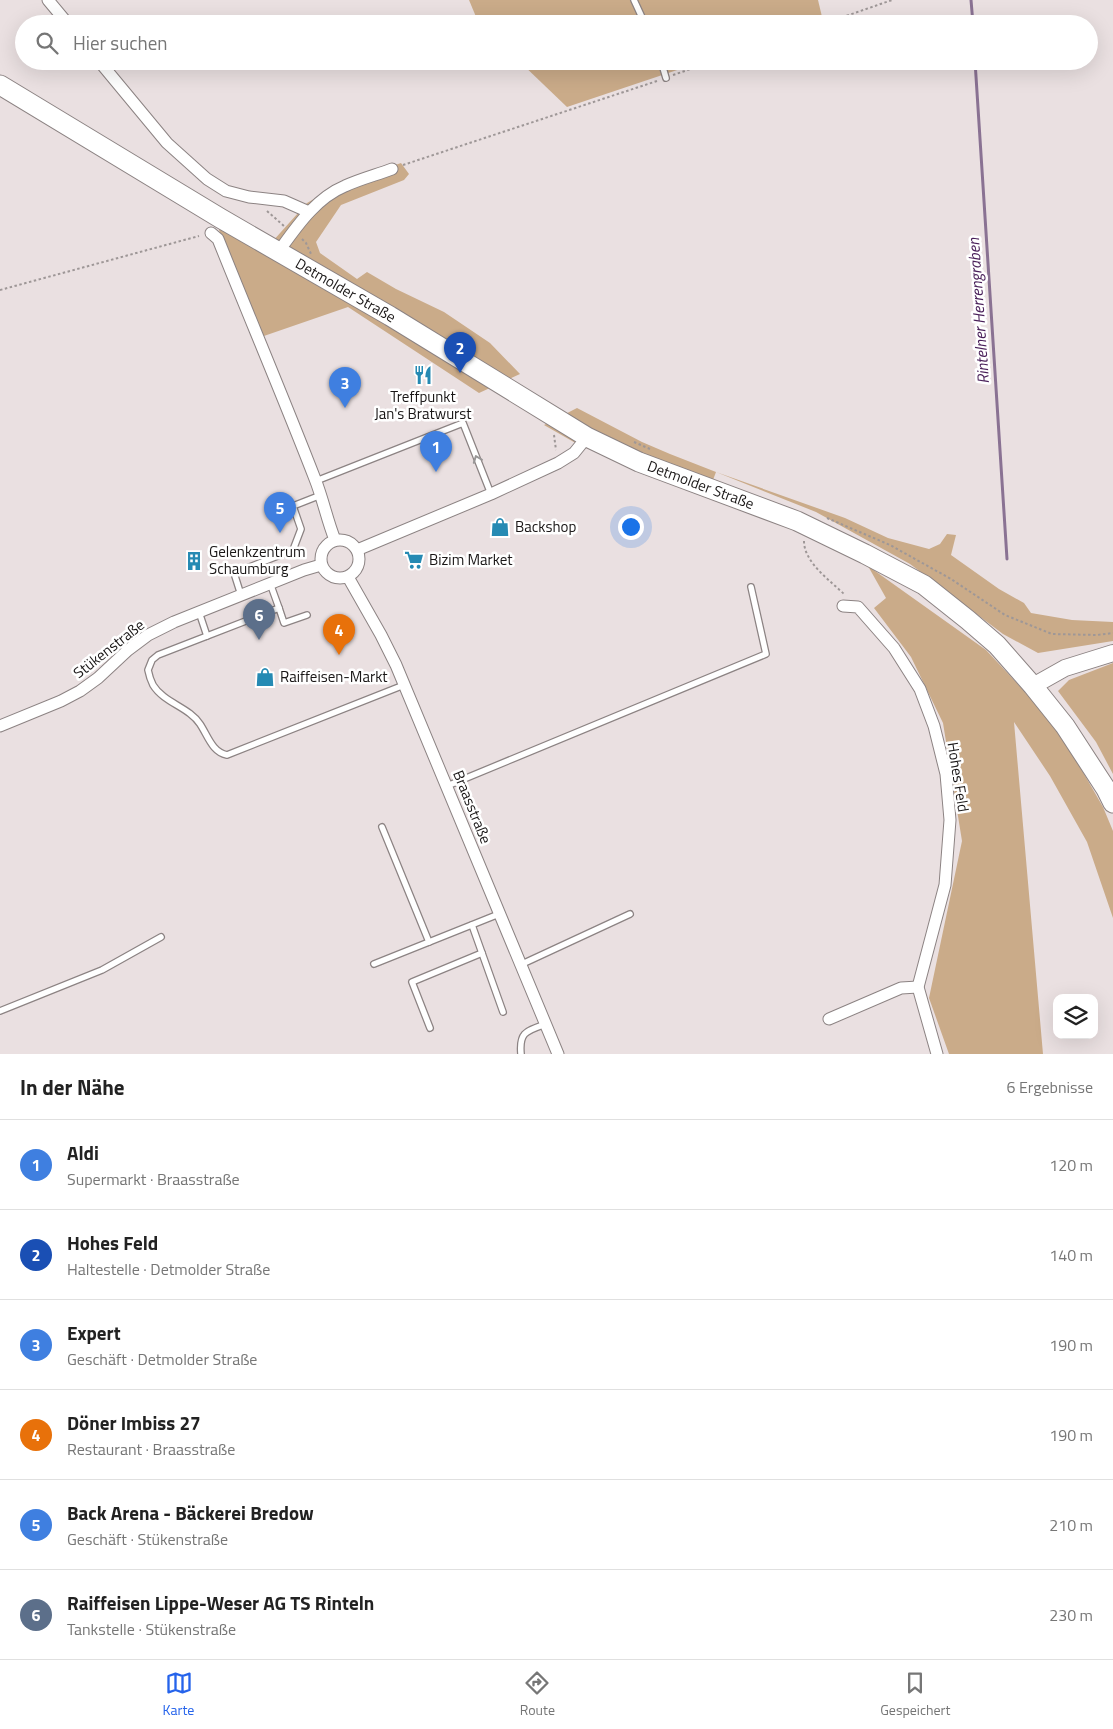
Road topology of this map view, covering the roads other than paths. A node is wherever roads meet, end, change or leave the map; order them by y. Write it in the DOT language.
graph roads {
  1 [pos="48,0"];
  2 [pos="634,0"];
  3 [pos="60,15"];
  4 [pos="640,15"];
  5 [pos="106,70"];
  6 [pos="663,70"];
  7 [pos="666,78"];
  8 [pos="0,85"];
  9 [pos="392,169"];
  10 [pos="309,212"];
  11 [pos="211,232"];
  12 [pos="280,251"];
  13 [pos="587,437"];
  14 [pos="316,481"];
  15 [pos="491,494"];
  16 [pos="321,496"];
  17 [pos="335,540"];
  18 [pos="357,550"];
  19 [pos="321,565"];
  20 [pos="348,577"];
  21 [pos="270,583"];
  22 [pos="751,587"];
  23 [pos="241,595"];
  24 [pos="842,606"];
  25 [pos="279,608"];
  26 [pos="199,612"];
  27 [pos="307,615"];
  28 [pos="207,636"];
  29 [pos="1113,654"];
  30 [pos="404,685"];
  31 [pos="1033,686"];
  32 [pos="0,726"];
  33 [pos="447,786"];
  34 [pos="1113,803"];
  35 [pos="382,827"];
  36 [pos="499,914"];
  37 [pos="630,914"];
  38 [pos="472,925"];
  39 [pos="161,937"];
  40 [pos="429,942"];
  41 [pos="482,953"];
  42 [pos="374,964"];
  43 [pos="520,965"];
  44 [pos="918,987"];
  45 [pos="0,1011"];
  46 [pos="503,1012"];
  47 [pos="828,1019"];
  48 [pos="546,1024"];
  49 [pos="430,1028"];
  50 [pos="521,1054"];
  51 [pos="558,1054"];
  52 [pos="937,1054"];
  1 -- 3 [label="street"];
  2 -- 4 [label="lane"];
  5 -- 10 [label="street"];
  6 -- 7 [label="lane"];
  8 -- 12 [label="main road, Detmolder Straße"];
  9 -- 10 [label="street, Detmolder Straße"];
  10 -- 12 [label="street, Detmolder Straße"];
  11 -- 14 [label="street"];
  12 -- 13 [label="main road, Detmolder Straße"];
  13 -- 15 [label="street"];
  13 -- 31 [label="main road, Detmolder Straße"];
  15 -- 14 [label="lane, one-way"];
  14 -- 16 [label="street"];
  15 -- 18 [label="street"];
  16 -- 17 [label="street"];
  16 -- 23 [label="lane"];
  17 -- 18 [label="street"];
  17 -- 19 [label="street"];
  18 -- 20 [label="street"];
  19 -- 20 [label="street"];
  19 -- 21 [label="street, Stükenstraße"];
  20 -- 30 [label="street, Braasstraße"];
  21 -- 23 [label="street, Stükenstraße"];
  21 -- 25 [label="lane"];
  22 -- 33 [label="lane"];
  23 -- 26 [label="street, Stükenstraße"];
  24 -- 44 [label="street, Hohes Feld"];
  25 -- 27 [label="lane"];
  25 -- 28 [label="lane"];
  26 -- 28 [label="lane"];
  26 -- 32 [label="street, Stükenstraße"];
  28 -- 30 [label="lane"];
  29 -- 31 [label="main road"];
  30 -- 33 [label="street, Braasstraße"];
  31 -- 34 [label="main road, Detmolder Straße"];
  33 -- 36 [label="street, Braasstraße"];
  35 -- 40 [label="lane"];
  36 -- 38 [label="lane"];
  36 -- 43 [label="street, Braasstraße"];
  37 -- 43 [label="lane"];
  38 -- 40 [label="lane"];
  38 -- 41 [label="lane"];
  39 -- 45 [label="lane"];
  40 -- 42 [label="lane"];
  41 -- 46 [label="lane"];
  41 -- 49 [label="lane"];
  43 -- 48 [label="street, Braasstraße"];
  44 -- 47 [label="street"];
  44 -- 52 [label="street"];
  48 -- 50 [label="lane"];
  48 -- 51 [label="street, Braasstraße"];
}
